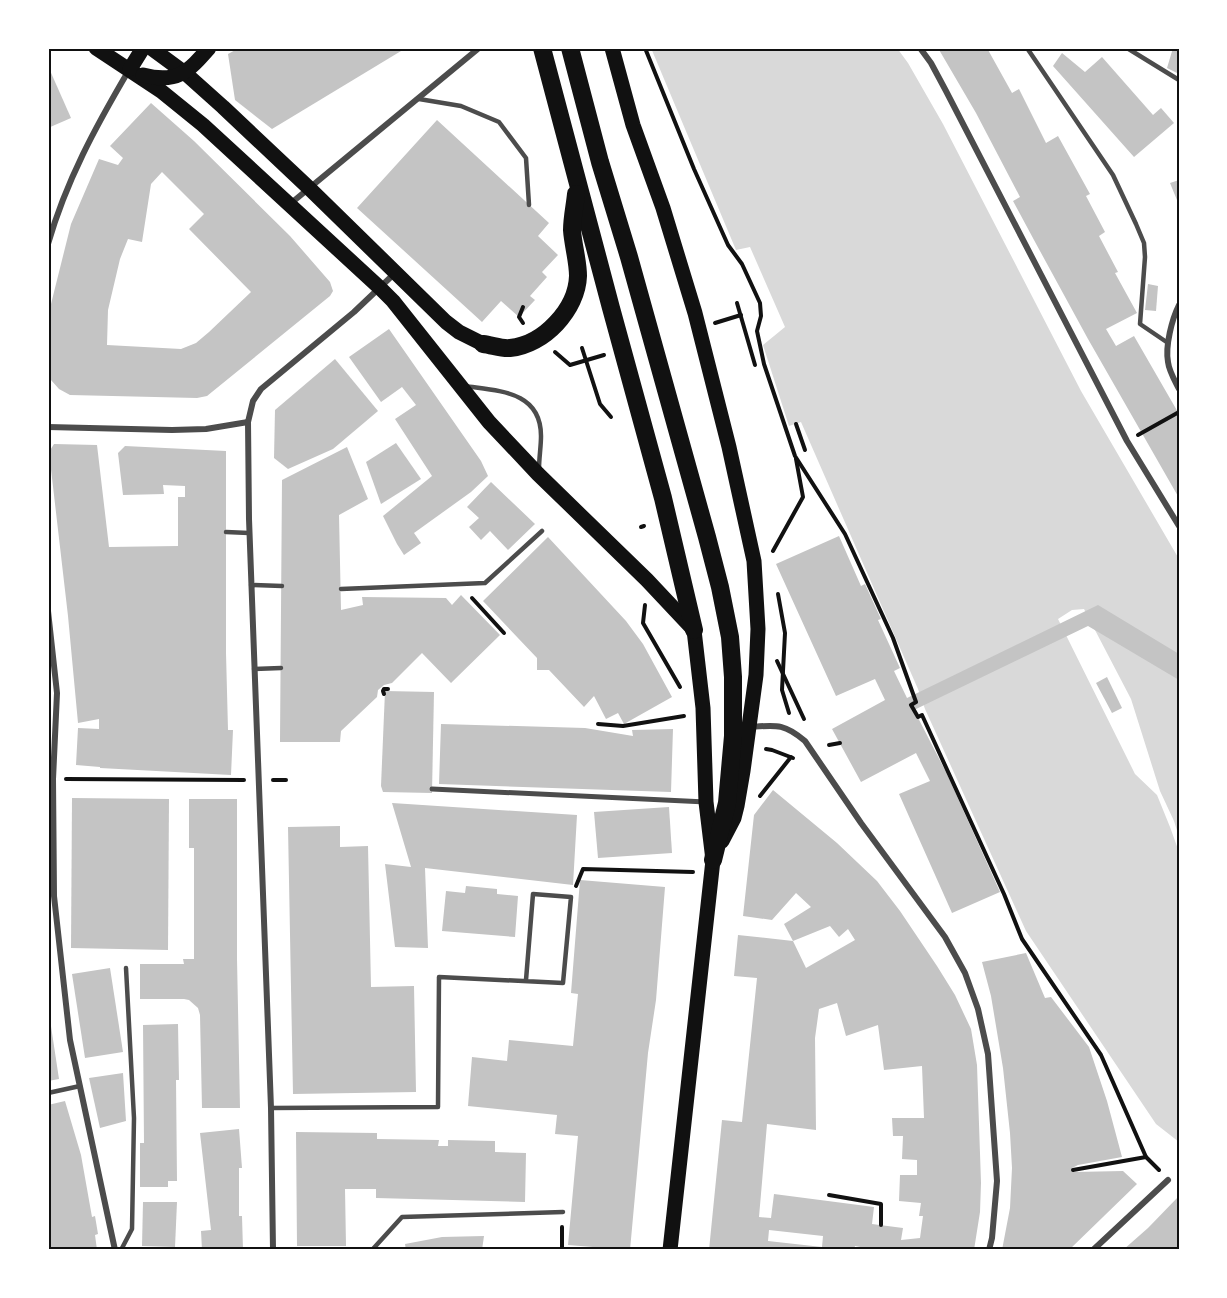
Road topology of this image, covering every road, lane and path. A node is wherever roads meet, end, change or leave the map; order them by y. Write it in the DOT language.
graph roads {
  1 [pos="96,48"];
  2 [pos="142,48"];
  3 [pos="151,48"];
  4 [pos="209,48"];
  5 [pos="479,48"];
  6 [pos="542,48"];
  7 [pos="570,48"];
  8 [pos="612,48"];
  9 [pos="645,48"];
  10 [pos="920,48"];
  11 [pos="1027,48"];
  12 [pos="1127,48"];
  13 [pos="130,69"];
  14 [pos="185,73"];
  15 [pos="1179,80"];
  16 [pos="419,99"];
  17 [pos="577,180"];
  18 [pos="310,189"];
  19 [pos="290,205"];
  20 [pos="529,205"];
  21 [pos="48,244"];
  22 [pos="396,272"];
  23 [pos="380,288"];
  24 [pos="738,303"];
  25 [pos="1179,305"];
  26 [pos="1168,343"];
  27 [pos="483,344"];
  28 [pos="582,348"];
  29 [pos="755,365"];
  30 [pos="459,386"];
  31 [pos="1179,389"];
  32 [pos="1179,412"];
  33 [pos="610,417"];
  34 [pos="248,422"];
  35 [pos="796,424"];
  36 [pos="48,427"];
  37 [pos="1127,441"];
  38 [pos="805,450"];
  39 [pos="795,456"];
  40 [pos="538,474"];
  41 [pos="1179,526"];
  42 [pos="542,531"];
  43 [pos="226,532"];
  44 [pos="249,533"];
  45 [pos="771,557"];
  46 [pos="469,584"];
  47 [pos="251,585"];
  48 [pos="282,586"];
  49 [pos="340,589"];
  50 [pos="777,590"];
  51 [pos="645,602"];
  52 [pos="48,611"];
  53 [pos="694,630"];
  54 [pos="504,633"];
  55 [pos="281,668"];
  56 [pos="254,669"];
  57 [pos="783,675"];
  58 [pos="388,689"];
  59 [pos="682,690"];
  60 [pos="384,694"];
  61 [pos="686,708"];
  62 [pos="927,712"];
  63 [pos="922,715"];
  64 [pos="742,723"];
  65 [pos="598,724"];
  66 [pos="794,732"];
  67 [pos="840,743"];
  68 [pos="829,745"];
  69 [pos="764,749"];
  70 [pos="815,754"];
  71 [pos="791,757"];
  72 [pos="802,761"];
  73 [pos="51,779"];
  74 [pos="259,780"];
  75 [pos="286,780"];
  76 [pos="432,789"];
  77 [pos="757,800"];
  78 [pos="706,802"];
  79 [pos="712,866"];
  80 [pos="583,869"];
  81 [pos="126,968"];
  82 [pos="526,980"];
  83 [pos="80,1086"];
  84 [pos="48,1093"];
  85 [pos="271,1108"];
  86 [pos="1146,1157"];
  87 [pos="1073,1170"];
  88 [pos="1168,1180"];
  89 [pos="829,1195"];
  90 [pos="562,1212"];
  91 [pos="881,1225"];
  92 [pos="115,1250"];
  93 [pos="121,1250"];
  94 [pos="273,1250"];
  95 [pos="372,1250"];
  96 [pos="562,1250"];
  97 [pos="670,1250"];
  98 [pos="989,1250"];
  99 [pos="1093,1250"];
  1 -- 13 [label="main road"];
  2 -- 13 [label="main road"];
  3 -- 14 [label="main road"];
  4 -- 14 [label="main road"];
  5 -- 16 [label="street"];
  6 -- 17 [label="highway"];
  7 -- 64 [label="highway"];
  8 -- 64 [label="main road"];
  9 -- 39 [label="path"];
  10 -- 37 [label="street"];
  11 -- 26 [label="lane"];
  12 -- 15 [label="lane"];
  13 -- 14 [label="main road"];
  13 -- 19 [label="main road"];
  13 -- 21 [label="street"];
  14 -- 18 [label="main road"];
  16 -- 18 [label="street"];
  16 -- 20 [label="lane"];
  17 -- 27 [label="highway"];
  17 -- 53 [label="highway"];
  18 -- 19 [label="street"];
  18 -- 22 [label="main road"];
  19 -- 23 [label="main road"];
  22 -- 23 [label="street"];
  22 -- 27 [label="main road"];
  23 -- 30 [label="main road"];
  23 -- 34 [label="street"];
  24 -- 29 [label="path"];
  25 -- 26 [label="street"];
  26 -- 31 [label="street"];
  28 -- 33 [label="path"];
  30 -- 40 [label="main road"];
  30 -- 40 [label="lane"];
  32 -- 37 [label="path"];
  34 -- 36 [label="street"];
  34 -- 44 [label="street"];
  35 -- 38 [label="path"];
  37 -- 41 [label="street"];
  39 -- 45 [label="path"];
  39 -- 63 [label="path"];
  40 -- 53 [label="main road"];
  42 -- 46 [label="lane"];
  43 -- 44 [label="lane"];
  44 -- 47 [label="street"];
  46 -- 49 [label="lane"];
  46 -- 54 [label="path"];
  47 -- 48 [label="lane"];
  47 -- 56 [label="street"];
  50 -- 57 [label="path"];
  51 -- 59 [label="path"];
  52 -- 73 [label="street"];
  53 -- 78 [label="main road"];
  55 -- 56 [label="lane"];
  56 -- 74 [label="street"];
  57 -- 66 [label="path"];
  57 -- 70 [label="path"];
  58 -- 60 [label="path"];
  61 -- 65 [label="path"];
  62 -- 63 [label="path"];
  63 -- 86 [label="path"];
  64 -- 66 [label="street"];
  64 -- 79 [label="highway"];
  66 -- 70 [label="street"];
  67 -- 68 [label="path"];
  69 -- 71 [label="path"];
  70 -- 98 [label="street"];
  71 -- 72 [label="path"];
  71 -- 77 [label="path"];
  73 -- 74 [label="path"];
  73 -- 83 [label="street"];
  74 -- 75 [label="path"];
  74 -- 85 [label="street"];
  76 -- 78 [label="street"];
  78 -- 79 [label="main road"];
  79 -- 80 [label="path"];
  79 -- 97 [label="main road"];
  81 -- 93 [label="lane"];
  82 -- 82 [label="lane"];
  82 -- 85 [label="lane"];
  83 -- 84 [label="lane"];
  83 -- 92 [label="street"];
  85 -- 94 [label="street"];
  86 -- 87 [label="path"];
  86 -- 88 [label="path"];
  88 -- 99 [label="street"];
  89 -- 91 [label="path"];
  90 -- 95 [label="lane"];
  90 -- 96 [label="path"];
}
